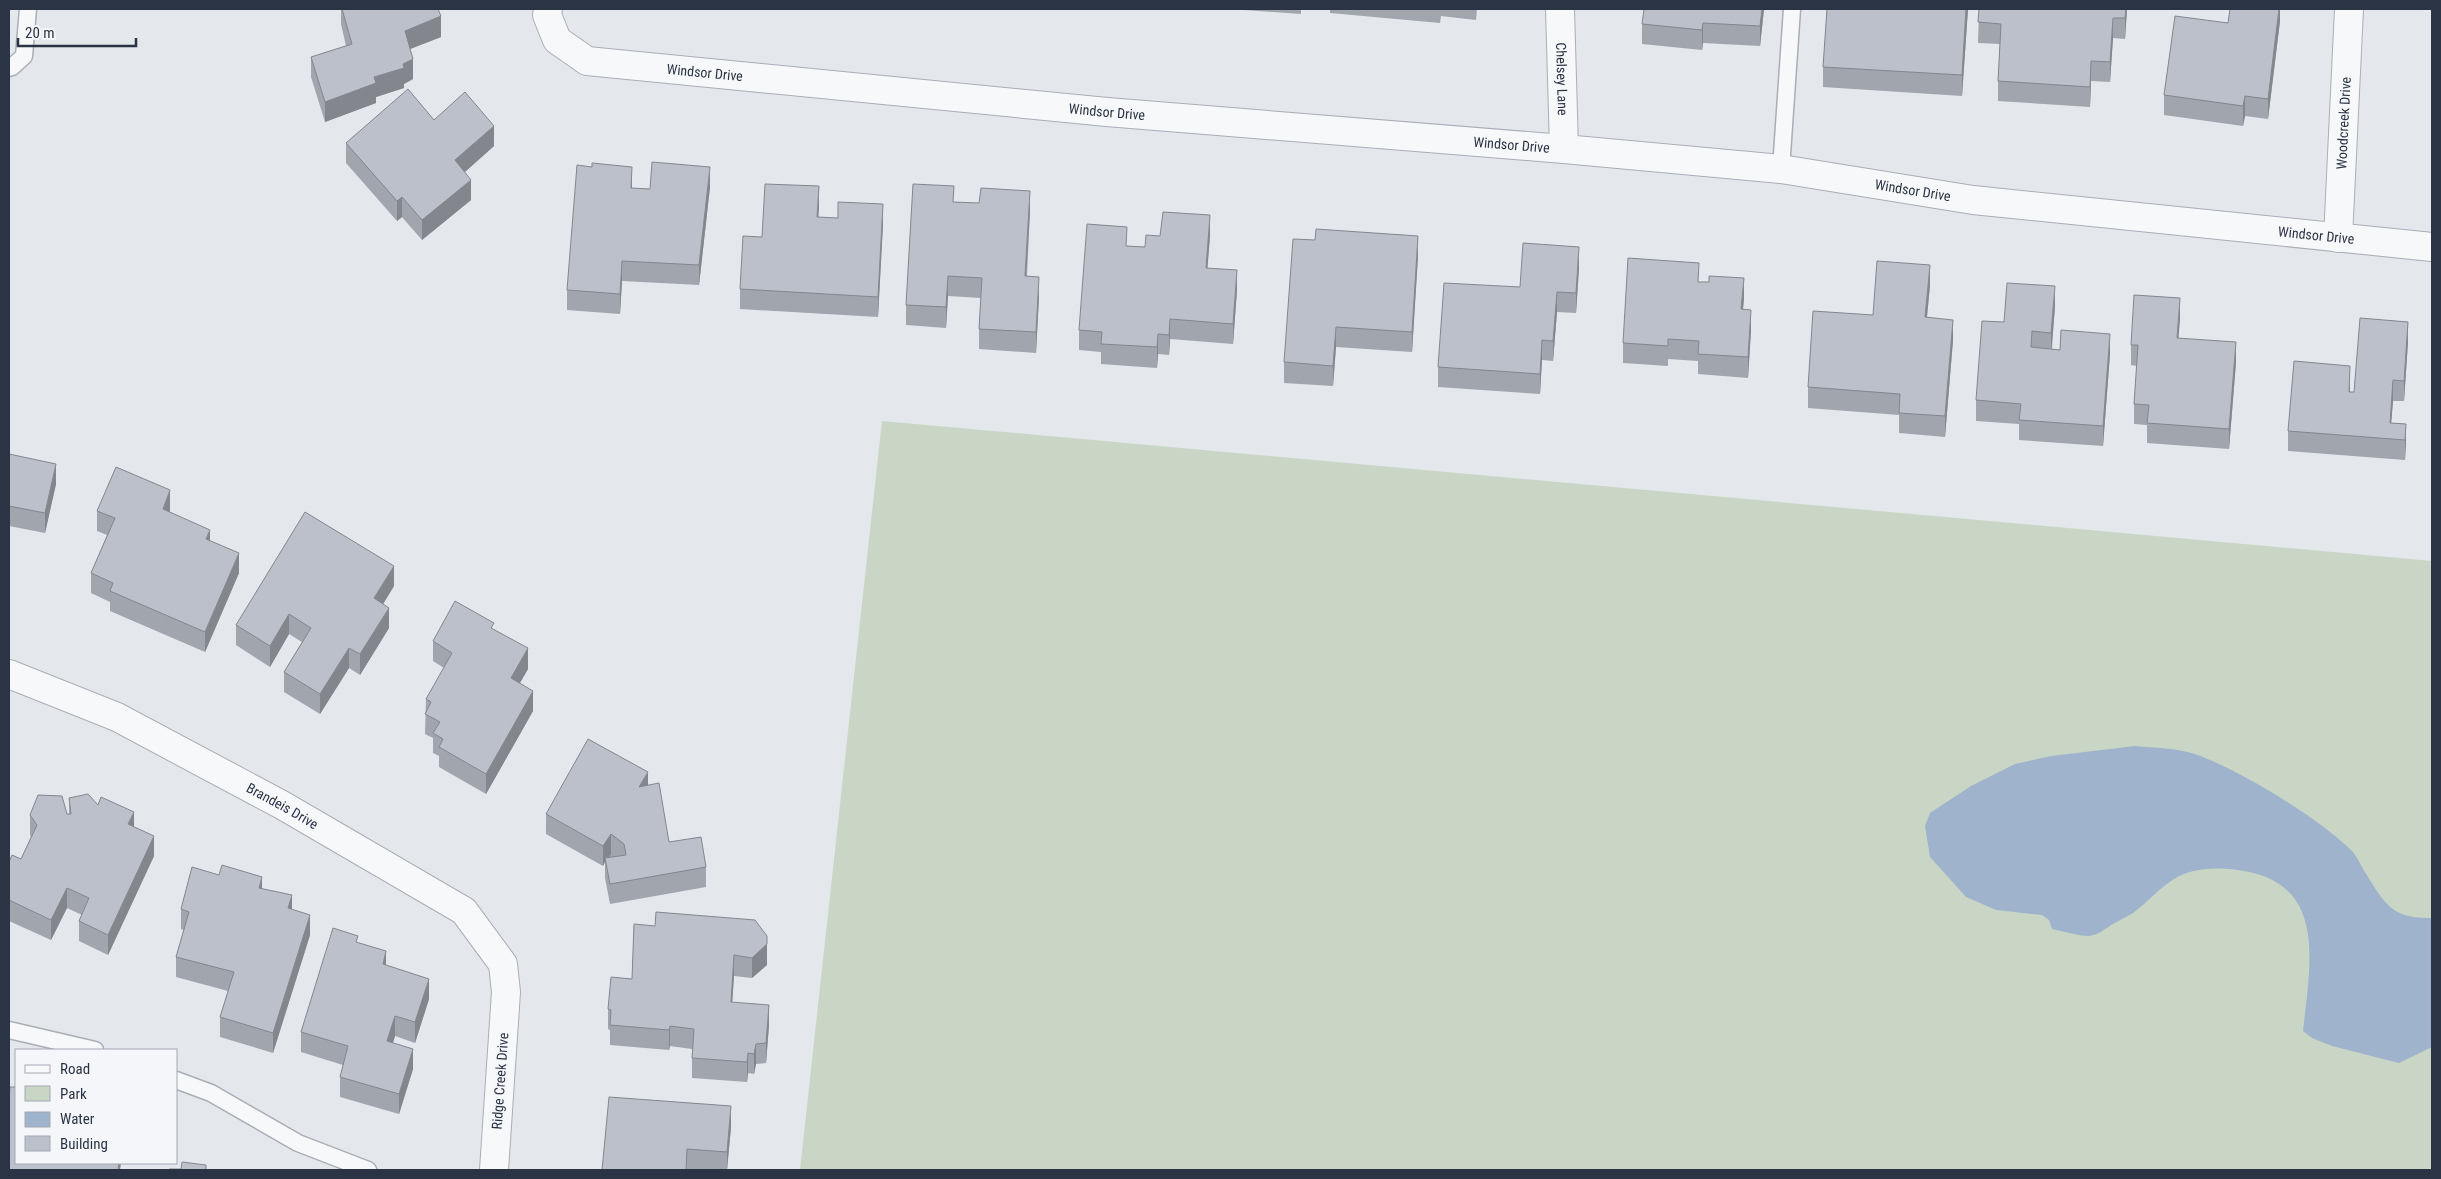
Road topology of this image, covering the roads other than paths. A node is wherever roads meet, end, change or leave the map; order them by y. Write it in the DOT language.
graph roads {
  1 [pos="28,9"];
  2 [pos="548,9"];
  3 [pos="1560,9"];
  4 [pos="1792,9"];
  5 [pos="2349,9"];
  6 [pos="9,68"];
  7 [pos="1564,149"];
  8 [pos="1781,169"];
  9 [pos="2338,238"];
  10 [pos="2432,247"];
  11 [pos="9,674"];
  12 [pos="506,992"];
  13 [pos="9,1030"];
  14 [pos="90,1049"];
  15 [pos="178,1081"];
  16 [pos="368,1170"];
  17 [pos="494,1170"];
  1 -- 6 [label="lane"];
  2 -- 7 [label="street, Windsor Drive"];
  3 -- 7 [label="street, Chelsey Lane"];
  4 -- 8 [label="lane"];
  5 -- 9 [label="street, Woodcreek Drive"];
  7 -- 8 [label="street, Windsor Drive"];
  8 -- 9 [label="street, Windsor Drive"];
  9 -- 10 [label="street, Windsor Drive"];
  11 -- 12 [label="street, Brandeis Drive"];
  12 -- 17 [label="street, Ridge Creek Drive"];
  13 -- 14 [label="lane"];
  15 -- 16 [label="lane"];
}
